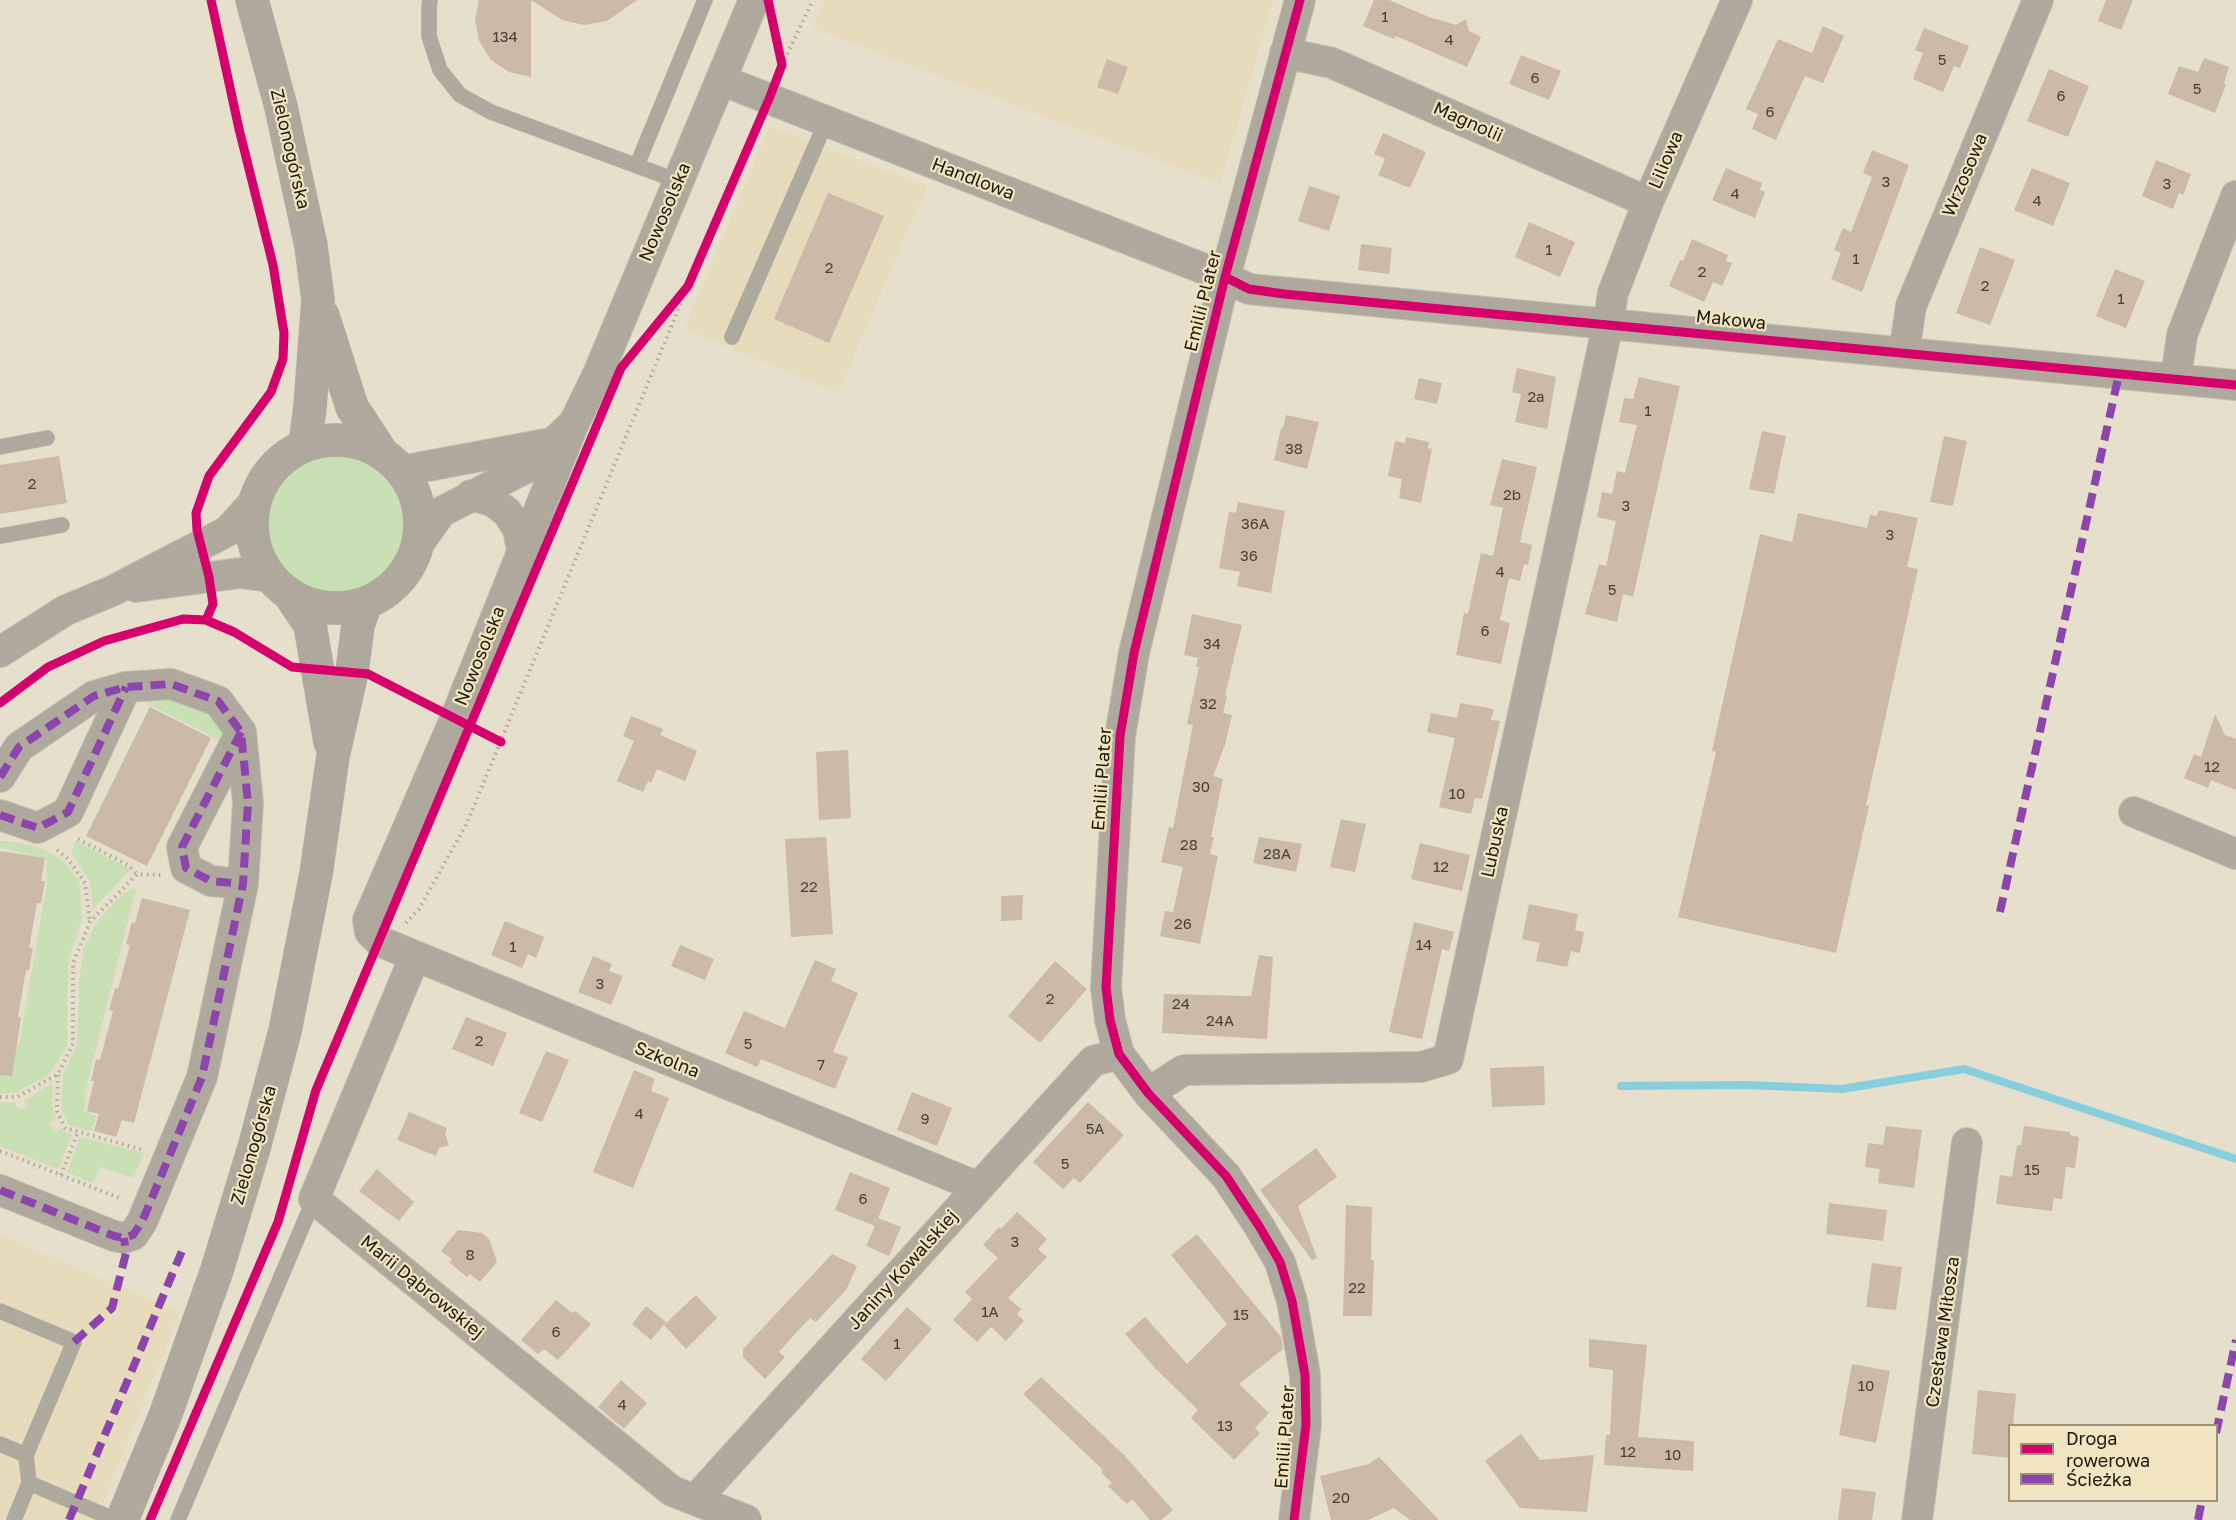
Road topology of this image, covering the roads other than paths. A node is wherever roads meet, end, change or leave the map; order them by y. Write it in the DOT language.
graph roads {
  1 [pos="252,0"];
  2 [pos="430,0"];
  3 [pos="705,0"];
  4 [pos="754,0"];
  5 [pos="1300,0"];
  6 [pos="1737,0"];
  7 [pos="2038,0"];
  8 [pos="1285,53"];
  9 [pos="721,80"];
  10 [pos="826,122"];
  11 [pos="636,165"];
  12 [pos="678,181"];
  13 [pos="2236,196"];
  14 [pos="1648,202"];
  15 [pos="1225,277"];
  16 [pos="318,300"];
  17 [pos="1608,324"];
  18 [pos="732,338"];
  19 [pos="1904,353"];
  20 [pos="2176,378"];
  21 [pos="2236,385"];
  22 [pos="574,423"];
  23 [pos="47,438"];
  24 [pos="551,443"];
  25 [pos="305,445"];
  26 [pos="0,447"];
  27 [pos="392,462"];
  28 [pos="471,495"];
  29 [pos="254,502"];
  30 [pos="62,525"];
  31 [pos="0,536"];
  32 [pos="417,546"];
  33 [pos="522,550"];
  34 [pos="280,586"];
  35 [pos="112,591"];
  36 [pos="366,603"];
  37 [pos="0,652"];
  38 [pos="126,687"];
  39 [pos="242,732"];
  40 [pos="333,756"];
  41 [pos="0,777"];
  42 [pos="2134,812"];
  43 [pos="0,815"];
  44 [pos="2236,854"];
  45 [pos="243,885"];
  46 [pos="368,920"];
  47 [pos="403,951"];
  48 [pos="1119,1054"];
  49 [pos="1148,1093"];
  50 [pos="1967,1143"];
  51 [pos="978,1187"];
  52 [pos="0,1190"];
  53 [pos="314,1199"];
  54 [pos="0,1311"];
  55 [pos="0,1444"];
  56 [pos="26,1455"];
  57 [pos="29,1483"];
  58 [pos="695,1500"];
  59 [pos="14,1520"];
  60 [pos="116,1520"];
  61 [pos="122,1520"];
  62 [pos="178,1520"];
  63 [pos="746,1520"];
  64 [pos="1294,1520"];
  65 [pos="1917,1520"];
  1 -- 16 [label="street, Zielonogórska"];
  2 -- 11 [label="lane"];
  3 -- 11 [label="lane"];
  4 -- 9 [label="street, Nowosolska"];
  5 -- 8 [label="street, Emilii Plater"];
  6 -- 14 [label="street, Liliowa"];
  7 -- 19 [label="street, Wrzosowa"];
  8 -- 14 [label="street, Magnolii"];
  8 -- 15 [label="street, Emilii Plater"];
  9 -- 10 [label="street, Handlowa"];
  9 -- 12 [label="street, Nowosolska"];
  10 -- 15 [label="street, Handlowa"];
  10 -- 18 [label="lane"];
  11 -- 12 [label="lane"];
  12 -- 22 [label="street, Nowosolska"];
  13 -- 20 [label="street"];
  14 -- 17 [label="street, Liliowa"];
  15 -- 17 [label="street, Makowa"];
  15 -- 48 [label="street, Emilii Plater"];
  16 -- 25 [label="street, Zielonogórska"];
  16 -- 27 [label="street, Zielonogórska"];
  17 -- 19 [label="street, Makowa"];
  17 -- 49 [label="street, Lubuska"];
  19 -- 20 [label="street, Makowa"];
  20 -- 21 [label="street, Makowa"];
  22 -- 24 [label="street, Nowosolska"];
  22 -- 33 [label="street, Nowosolska"];
  23 -- 26 [label="lane"];
  24 -- 27 [label="street"];
  24 -- 28 [label="street, Nowosolska"];
  25 -- 27 [label="street"];
  25 -- 29 [label="street"];
  27 -- 32 [label="street"];
  28 -- 32 [label="street, Nowosolska"];
  28 -- 33 [label="street"];
  29 -- 34 [label="street"];
  29 -- 35 [label="street"];
  30 -- 31 [label="lane"];
  32 -- 36 [label="street"];
  33 -- 46 [label="street, Nowosolska"];
  34 -- 35 [label="street"];
  34 -- 36 [label="street"];
  34 -- 40 [label="street, Zielonogórska"];
  35 -- 37 [label="street"];
  36 -- 40 [label="street, Zielonogórska"];
  38 -- 39 [label="street"];
  38 -- 41 [label="street"];
  38 -- 43 [label="street"];
  39 -- 45 [label="street"];
  39 -- 45 [label="street"];
  40 -- 61 [label="street, Zielonogórska"];
  42 -- 44 [label="street"];
  45 -- 52 [label="street"];
  46 -- 47 [label="street, Szkolna"];
  47 -- 51 [label="street, Szkolna"];
  47 -- 53 [label="street"];
  48 -- 49 [label="street, Emilii Plater"];
  48 -- 51 [label="street, Janiny Kowalskiej"];
  49 -- 64 [label="street, Emilii Plater"];
  50 -- 65 [label="street, Czesława Miłosza"];
  51 -- 58 [label="street, Janiny Kowalskiej"];
  53 -- 58 [label="street, Marii Dąbrowskiej"];
  53 -- 62 [label="lane"];
  54 -- 56 [label="lane"];
  55 -- 56 [label="lane"];
  56 -- 57 [label="lane"];
  57 -- 59 [label="lane"];
  57 -- 60 [label="lane"];
  58 -- 63 [label="street, Marii Dąbrowskiej"];
}
